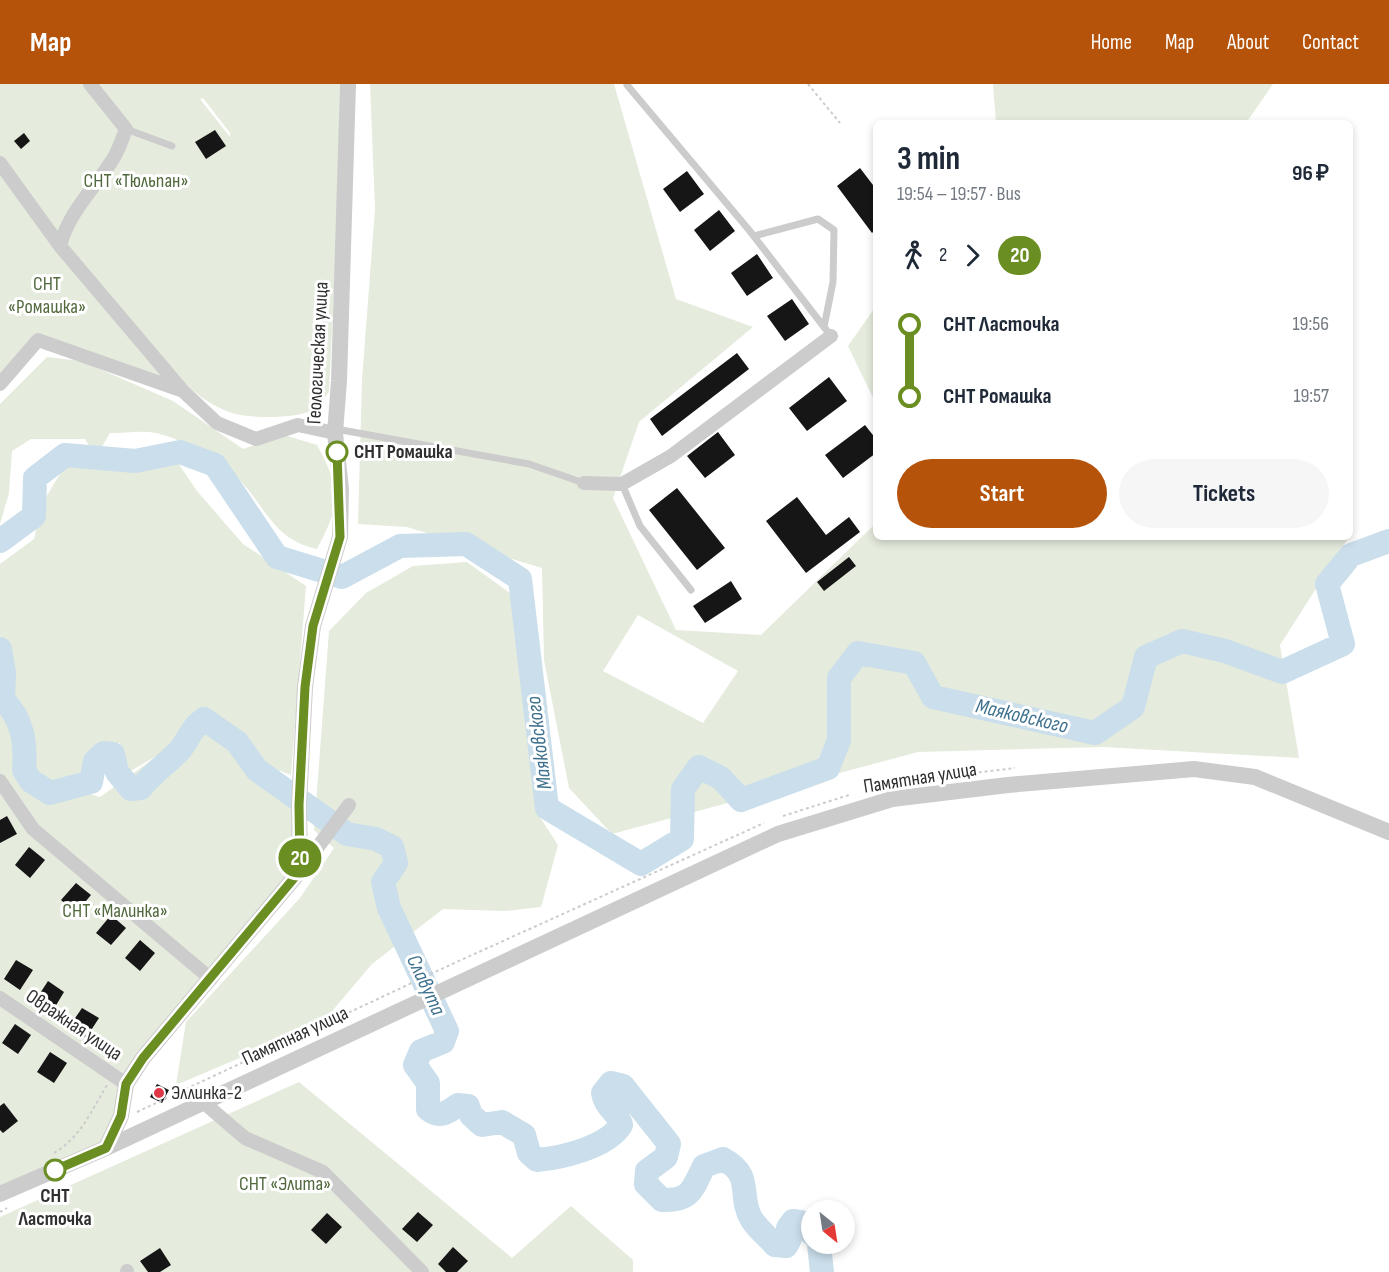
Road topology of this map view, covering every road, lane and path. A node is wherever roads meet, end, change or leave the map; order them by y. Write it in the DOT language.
graph roads {
  1 [pos="90,84"];
  2 [pos="348,84"];
  3 [pos="808,84"];
  4 [pos="627,85"];
  5 [pos="840,123"];
  6 [pos="126,129"];
  7 [pos="172,146"];
  8 [pos="0,163"];
  9 [pos="754,236"];
  10 [pos="60,246"];
  11 [pos="827,332"];
  12 [pos="0,384"];
  13 [pos="183,391"];
  14 [pos="336,431"];
  15 [pos="585,483"];
  16 [pos="622,484"];
  17 [pos="691,590"];
  18 [pos="0,781"];
  19 [pos="349,805"];
  20 [pos="1389,832"];
  21 [pos="300,871"];
  22 [pos="211,979"];
  23 [pos="0,998"];
  24 [pos="109,1083"];
  25 [pos="126,1084"];
  26 [pos="203,1102"];
  27 [pos="106,1148"];
  28 [pos="52,1154"];
  29 [pos="0,1194"];
  30 [pos="422,1272"];
  1 -- 6 [label="street"];
  2 -- 14 [label="street, Геологическая улица"];
  3 -- 5 [label="path"];
  4 -- 9 [label="lane"];
  6 -- 7 [label="lane"];
  6 -- 10 [label="street"];
  8 -- 10 [label="street"];
  9 -- 11 [label="lane"];
  9 -- 11 [label="lane"];
  10 -- 13 [label="street"];
  11 -- 16 [label="street"];
  12 -- 13 [label="street"];
  13 -- 14 [label="street"];
  14 -- 15 [label="lane"];
  14 -- 21 [label="street, Геологическая улица"];
  15 -- 16 [label="street"];
  16 -- 17 [label="lane"];
  18 -- 22 [label="street"];
  19 -- 21 [label="street"];
  20 -- 26 [label="street, Памятная улица"];
  21 -- 22 [label="street"];
  22 -- 25 [label="street"];
  23 -- 25 [label="street, Овражная улица"];
  24 -- 28 [label="path"];
  25 -- 27 [label="street"];
  26 -- 27 [label="street, Памятная улица"];
  26 -- 30 [label="street"];
  27 -- 29 [label="street, Памятная улица"];
}
